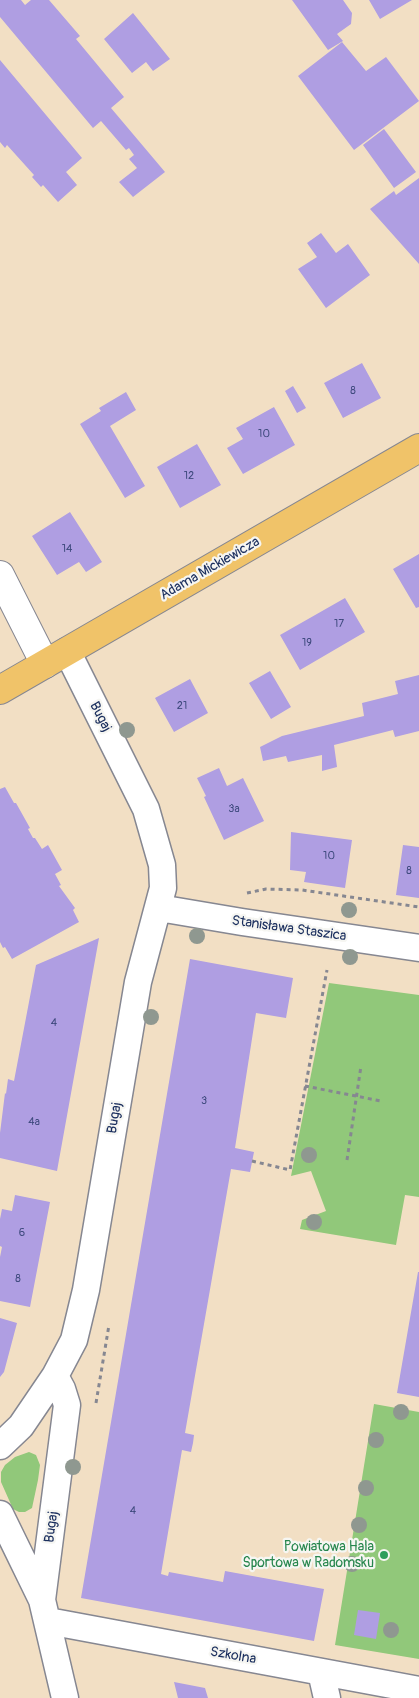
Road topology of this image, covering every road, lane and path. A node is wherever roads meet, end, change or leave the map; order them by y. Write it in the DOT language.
graph roads {
  1 [pos="419,448"];
  2 [pos="0,574"];
  3 [pos="56,658"];
  4 [pos="0,690"];
  5 [pos="247,894"];
  6 [pos="419,907"];
  7 [pos="159,908"];
  8 [pos="419,948"];
  9 [pos="327,970"];
  10 [pos="361,1066"];
  11 [pos="305,1086"];
  12 [pos="356,1097"];
  13 [pos="381,1101"];
  14 [pos="347,1160"];
  15 [pos="252,1161"];
  16 [pos="56,1376"];
  17 [pos="0,1446"];
  18 [pos="0,1514"];
  19 [pos="45,1610"];
  20 [pos="321,1672"];
  21 [pos="419,1690"];
  22 [pos="64,1698"];
  23 [pos="327,1698"];
  1 -- 3 [label="main road, Adama Mickiewicza"];
  2 -- 3 [label="street, Bugaj"];
  3 -- 4 [label="main road, Adama Mickiewicza"];
  3 -- 7 [label="street, Bugaj"];
  5 -- 6 [label="path"];
  7 -- 8 [label="street, Stanisława Staszica"];
  7 -- 16 [label="street, Bugaj"];
  9 -- 11 [label="path"];
  10 -- 12 [label="path"];
  11 -- 12 [label="path"];
  11 -- 15 [label="path"];
  12 -- 13 [label="path"];
  12 -- 14 [label="path"];
  16 -- 17 [label="street"];
  16 -- 19 [label="street, Bugaj"];
  18 -- 19 [label="street, Bugaj"];
  19 -- 20 [label="street, Szkolna"];
  19 -- 22 [label="street, Bugaj"];
  20 -- 21 [label="street, Szkolna"];
  20 -- 23 [label="street"];
}
